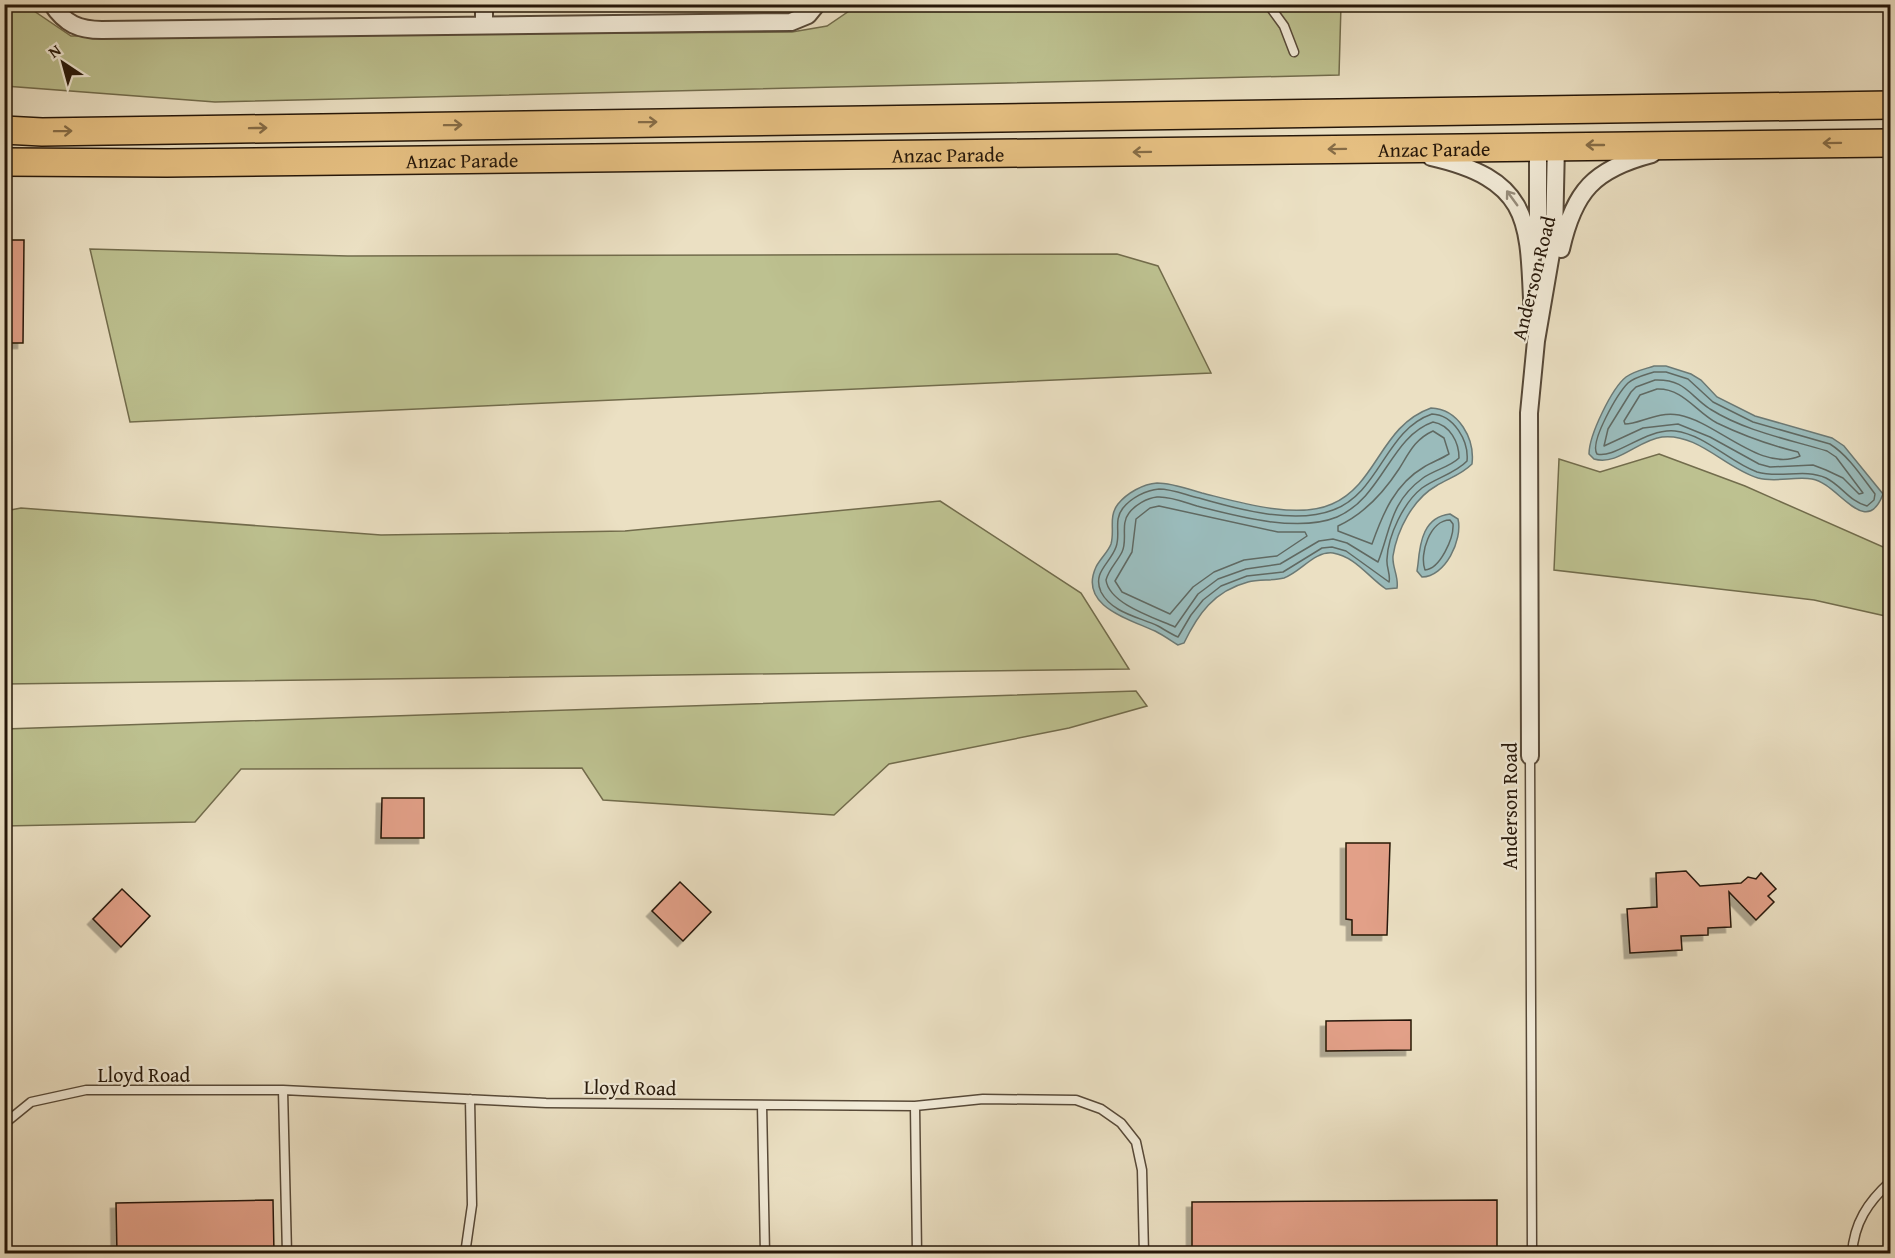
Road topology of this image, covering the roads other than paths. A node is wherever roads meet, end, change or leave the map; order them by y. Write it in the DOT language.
graph roads {
  1 [pos="52,4"];
  2 [pos="484,4"];
  3 [pos="817,4"];
  4 [pos="1268,4"];
  5 [pos="484,25"];
  6 [pos="1294,52"];
  7 [pos="1890,105"];
  8 [pos="1546,111"];
  9 [pos="4,130"];
  10 [pos="1890,143"];
  11 [pos="1547,145"];
  12 [pos="1694,145"];
  13 [pos="1391,149"];
  14 [pos="4,162"];
  15 [pos="1536,350"];
  16 [pos="1530,756"];
  17 [pos="283,1090"];
  18 [pos="470,1099"];
  19 [pos="762,1105"];
  20 [pos="915,1106"];
  21 [pos="4,1124"];
  22 [pos="1890,1182"];
  23 [pos="287,1254"];
  24 [pos="465,1254"];
  25 [pos="765,1254"];
  26 [pos="917,1254"];
  27 [pos="1144,1254"];
  28 [pos="1532,1254"];
  29 [pos="1852,1254"];
  1 -- 5 [label="street"];
  2 -- 5 [label="street"];
  3 -- 5 [label="street"];
  4 -- 6 [label="lane"];
  7 -- 8 [label="main road, Anzac Parade"];
  9 -- 8 [label="main road, Anzac Parade, one-way"];
  8 -- 11 [label="main road"];
  10 -- 12 [label="main road, Anzac Parade, one-way"];
  12 -- 11 [label="main road, Anzac Parade, one-way"];
  11 -- 13 [label="main road, Anzac Parade"];
  11 -- 15 [label="street, Anderson Road"];
  12 -- 15 [label="street, Anderson Road"];
  13 -- 14 [label="main road, Anzac Parade, one-way"];
  15 -- 13 [label="street, Anderson Road, one-way"];
  15 -- 16 [label="street, Anderson Road"];
  16 -- 28 [label="lane, Anderson Road"];
  17 -- 18 [label="lane, Lloyd Road"];
  17 -- 21 [label="lane, Lloyd Road"];
  17 -- 23 [label="lane"];
  18 -- 19 [label="lane, Lloyd Road"];
  18 -- 24 [label="lane"];
  19 -- 20 [label="lane, Lloyd Road"];
  19 -- 25 [label="lane"];
  20 -- 26 [label="lane"];
  20 -- 27 [label="lane, Lloyd Road"];
  22 -- 29 [label="lane"];
}
